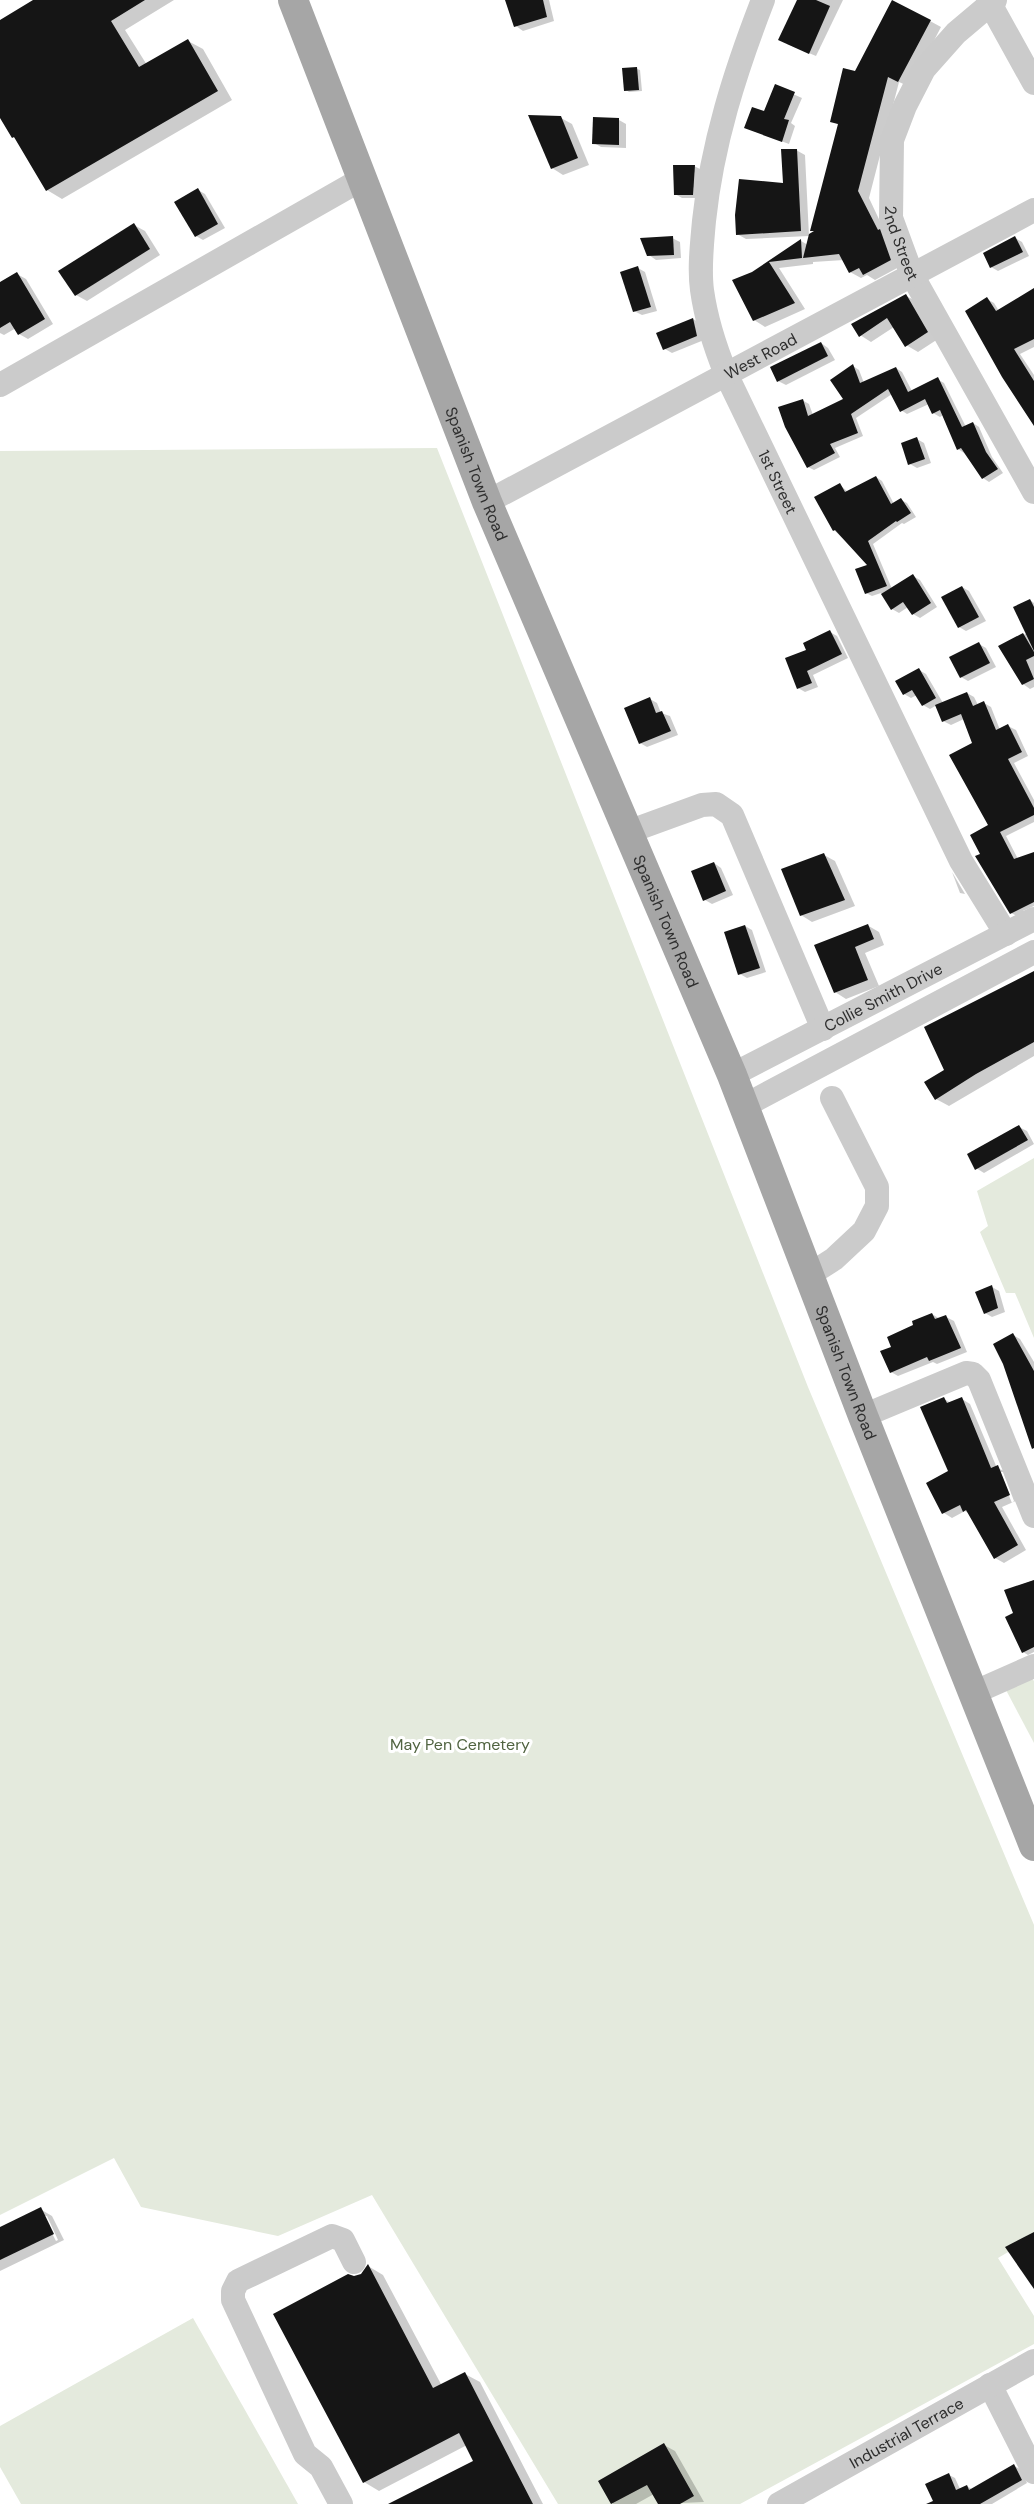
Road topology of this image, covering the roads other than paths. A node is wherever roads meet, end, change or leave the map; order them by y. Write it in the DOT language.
graph roads {
  1 [pos="293,0"];
  2 [pos="763,0"];
  3 [pos="991,1"];
  4 [pos="1034,83"];
  5 [pos="362,179"];
  6 [pos="1034,210"];
  7 [pos="912,274"];
  8 [pos="726,374"];
  9 [pos="0,385"];
  10 [pos="1034,492"];
  11 [pos="487,502"];
  12 [pos="628,832"];
  13 [pos="1034,919"];
  14 [pos="1006,934"];
  15 [pos="1034,952"];
  16 [pos="823,1029"];
  17 [pos="732,1075"];
  18 [pos="832,1098"];
  19 [pos="744,1106"];
  20 [pos="809,1275"];
  21 [pos="863,1416"];
  22 [pos="1034,1516"];
  23 [pos="1034,1666"];
  24 [pos="973,1693"];
  25 [pos="1034,1846"];
  26 [pos="354,2262"];
  27 [pos="1034,2361"];
  28 [pos="990,2385"];
  29 [pos="1034,2472"];
  30 [pos="340,2504"];
  31 [pos="779,2504"];
  1 -- 5 [label="main road, Spanish Town Road"];
  2 -- 8 [label="street, 1st Street"];
  3 -- 4 [label="street"];
  3 -- 7 [label="street, 2nd Street"];
  5 -- 9 [label="street"];
  5 -- 11 [label="main road, Spanish Town Road"];
  6 -- 7 [label="street, West Road"];
  7 -- 8 [label="street, West Road"];
  7 -- 10 [label="street, 2nd Street"];
  8 -- 11 [label="street, West Road"];
  8 -- 14 [label="street, 1st Street"];
  11 -- 12 [label="main road, Spanish Town Road"];
  12 -- 16 [label="street"];
  12 -- 17 [label="main road, Spanish Town Road"];
  13 -- 14 [label="street, Collie Smith Drive"];
  14 -- 16 [label="street, Collie Smith Drive"];
  15 -- 19 [label="street, Collie Smith Drive"];
  16 -- 17 [label="street, Collie Smith Drive"];
  17 -- 19 [label="main road, Spanish Town Road"];
  18 -- 20 [label="street"];
  19 -- 20 [label="main road, Spanish Town Road"];
  20 -- 21 [label="main road, Spanish Town Road"];
  21 -- 22 [label="street"];
  21 -- 24 [label="main road, Spanish Town Road"];
  23 -- 24 [label="street"];
  24 -- 25 [label="main road, Spanish Town Road"];
  26 -- 30 [label="street"];
  27 -- 28 [label="street, Industrial Terrace"];
  28 -- 29 [label="street"];
  28 -- 31 [label="street, Industrial Terrace"];
}
